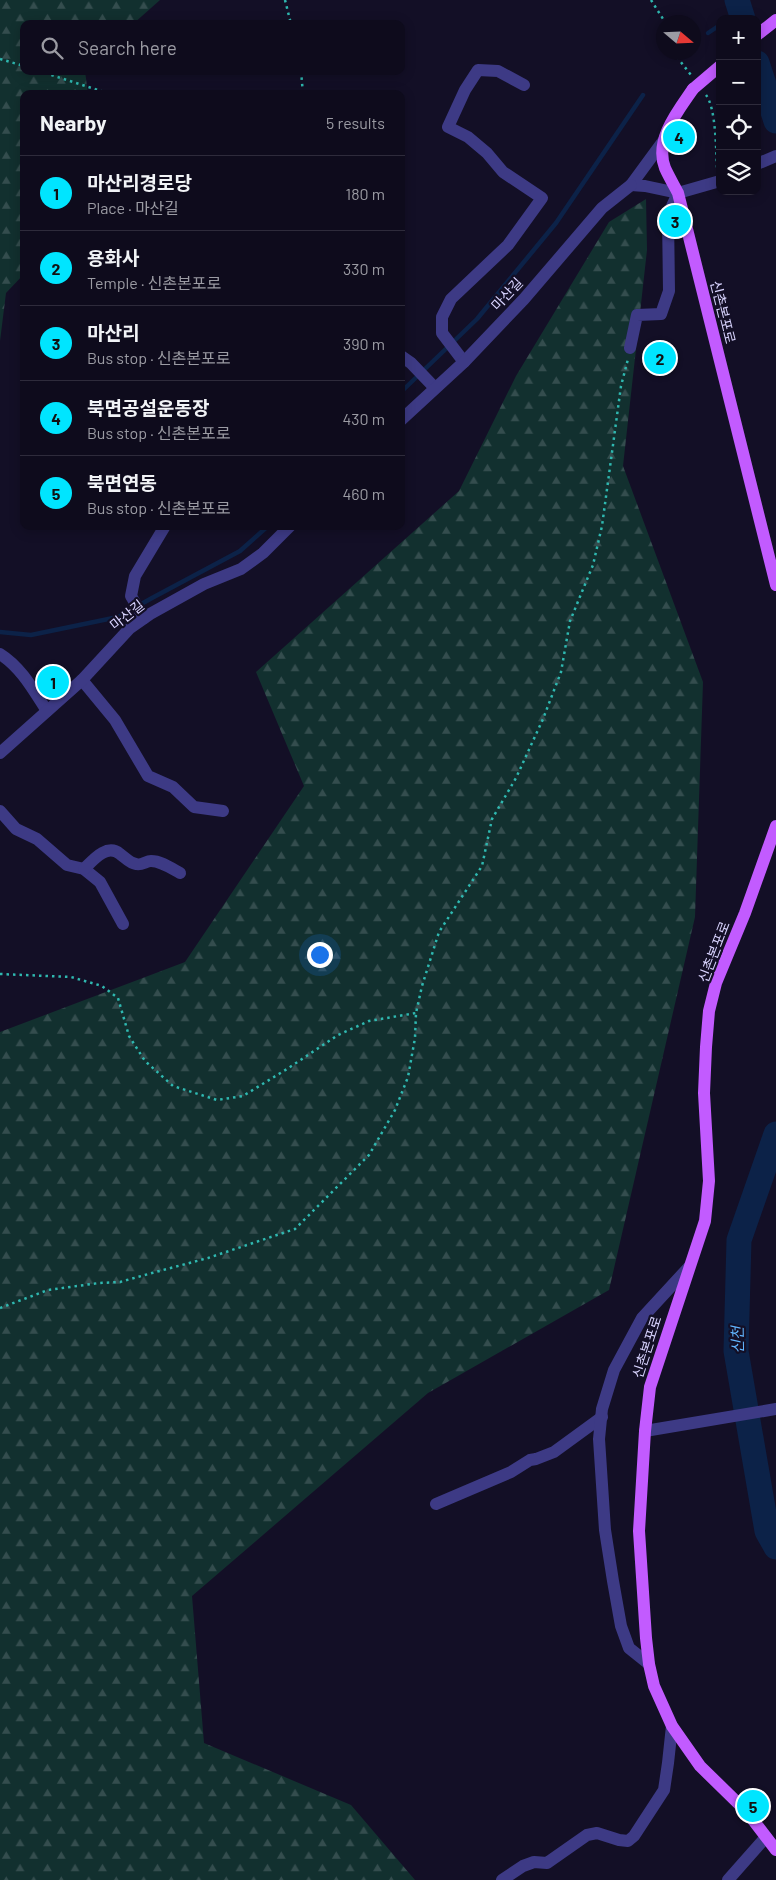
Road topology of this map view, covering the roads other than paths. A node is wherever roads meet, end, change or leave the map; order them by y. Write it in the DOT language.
graph roads {
  1 [pos="776,20"];
  2 [pos="761,32"];
  3 [pos="716,69"];
  4 [pos="524,85"];
  5 [pos="664,140"];
  6 [pos="776,156"];
  7 [pos="761,162"];
  8 [pos="716,182"];
  9 [pos="631,185"];
  10 [pos="678,193"];
  11 [pos="630,348"];
  12 [pos="406,360"];
  13 [pos="464,362"];
  14 [pos="431,383"];
  15 [pos="405,415"];
  16 [pos="163,530"];
  17 [pos="286,530"];
  18 [pos="776,584"];
  19 [pos="141,614"];
  20 [pos="0,654"];
  21 [pos="82,680"];
  22 [pos="47,711"];
  23 [pos="0,753"];
  24 [pos="0,811"];
  25 [pos="222,811"];
  26 [pos="776,826"];
  27 [pos="84,869"];
  28 [pos="180,874"];
  29 [pos="123,924"];
  30 [pos="689,1267"];
  31 [pos="776,1409"];
  32 [pos="602,1417"];
  33 [pos="645,1431"];
  34 [pos="436,1504"];
  35 [pos="649,1664"];
  36 [pos="672,1726"];
  37 [pos="766,1837"];
  38 [pos="776,1850"];
  39 [pos="502,1880"];
  40 [pos="728,1880"];
  1 -- 2 [label="main road"];
  3 -- 5 [label="main road, 신촌본포로, bridge"];
  4 -- 13 [label="street"];
  5 -- 9 [label="street, 마산길"];
  5 -- 10 [label="main road, 신촌본포로"];
  6 -- 7 [label="street"];
  8 -- 10 [label="street"];
  9 -- 10 [label="street"];
  9 -- 13 [label="street, 마산길"];
  10 -- 11 [label="street"];
  10 -- 18 [label="main road, 신촌본포로"];
  12 -- 14 [label="street"];
  13 -- 14 [label="street, 마산길"];
  14 -- 15 [label="street, 마산길"];
  16 -- 19 [label="street"];
  17 -- 19 [label="street, 마산길"];
  19 -- 21 [label="street, 마산길"];
  20 -- 22 [label="street"];
  21 -- 22 [label="street, 마산길"];
  21 -- 25 [label="street"];
  22 -- 23 [label="street, 마산길"];
  24 -- 27 [label="street"];
  26 -- 30 [label="main road, 신촌본포로"];
  27 -- 28 [label="street"];
  27 -- 29 [label="street"];
  30 -- 32 [label="street"];
  30 -- 33 [label="main road, 신촌본포로"];
  31 -- 33 [label="street"];
  32 -- 34 [label="street"];
  32 -- 35 [label="street"];
  33 -- 35 [label="main road, 신촌본포로"];
  35 -- 36 [label="main road, 신촌본포로"];
  36 -- 37 [label="main road, 신촌본포로"];
  36 -- 39 [label="street"];
  37 -- 38 [label="main road, 신촌본포로"];
  37 -- 40 [label="street"];
}
